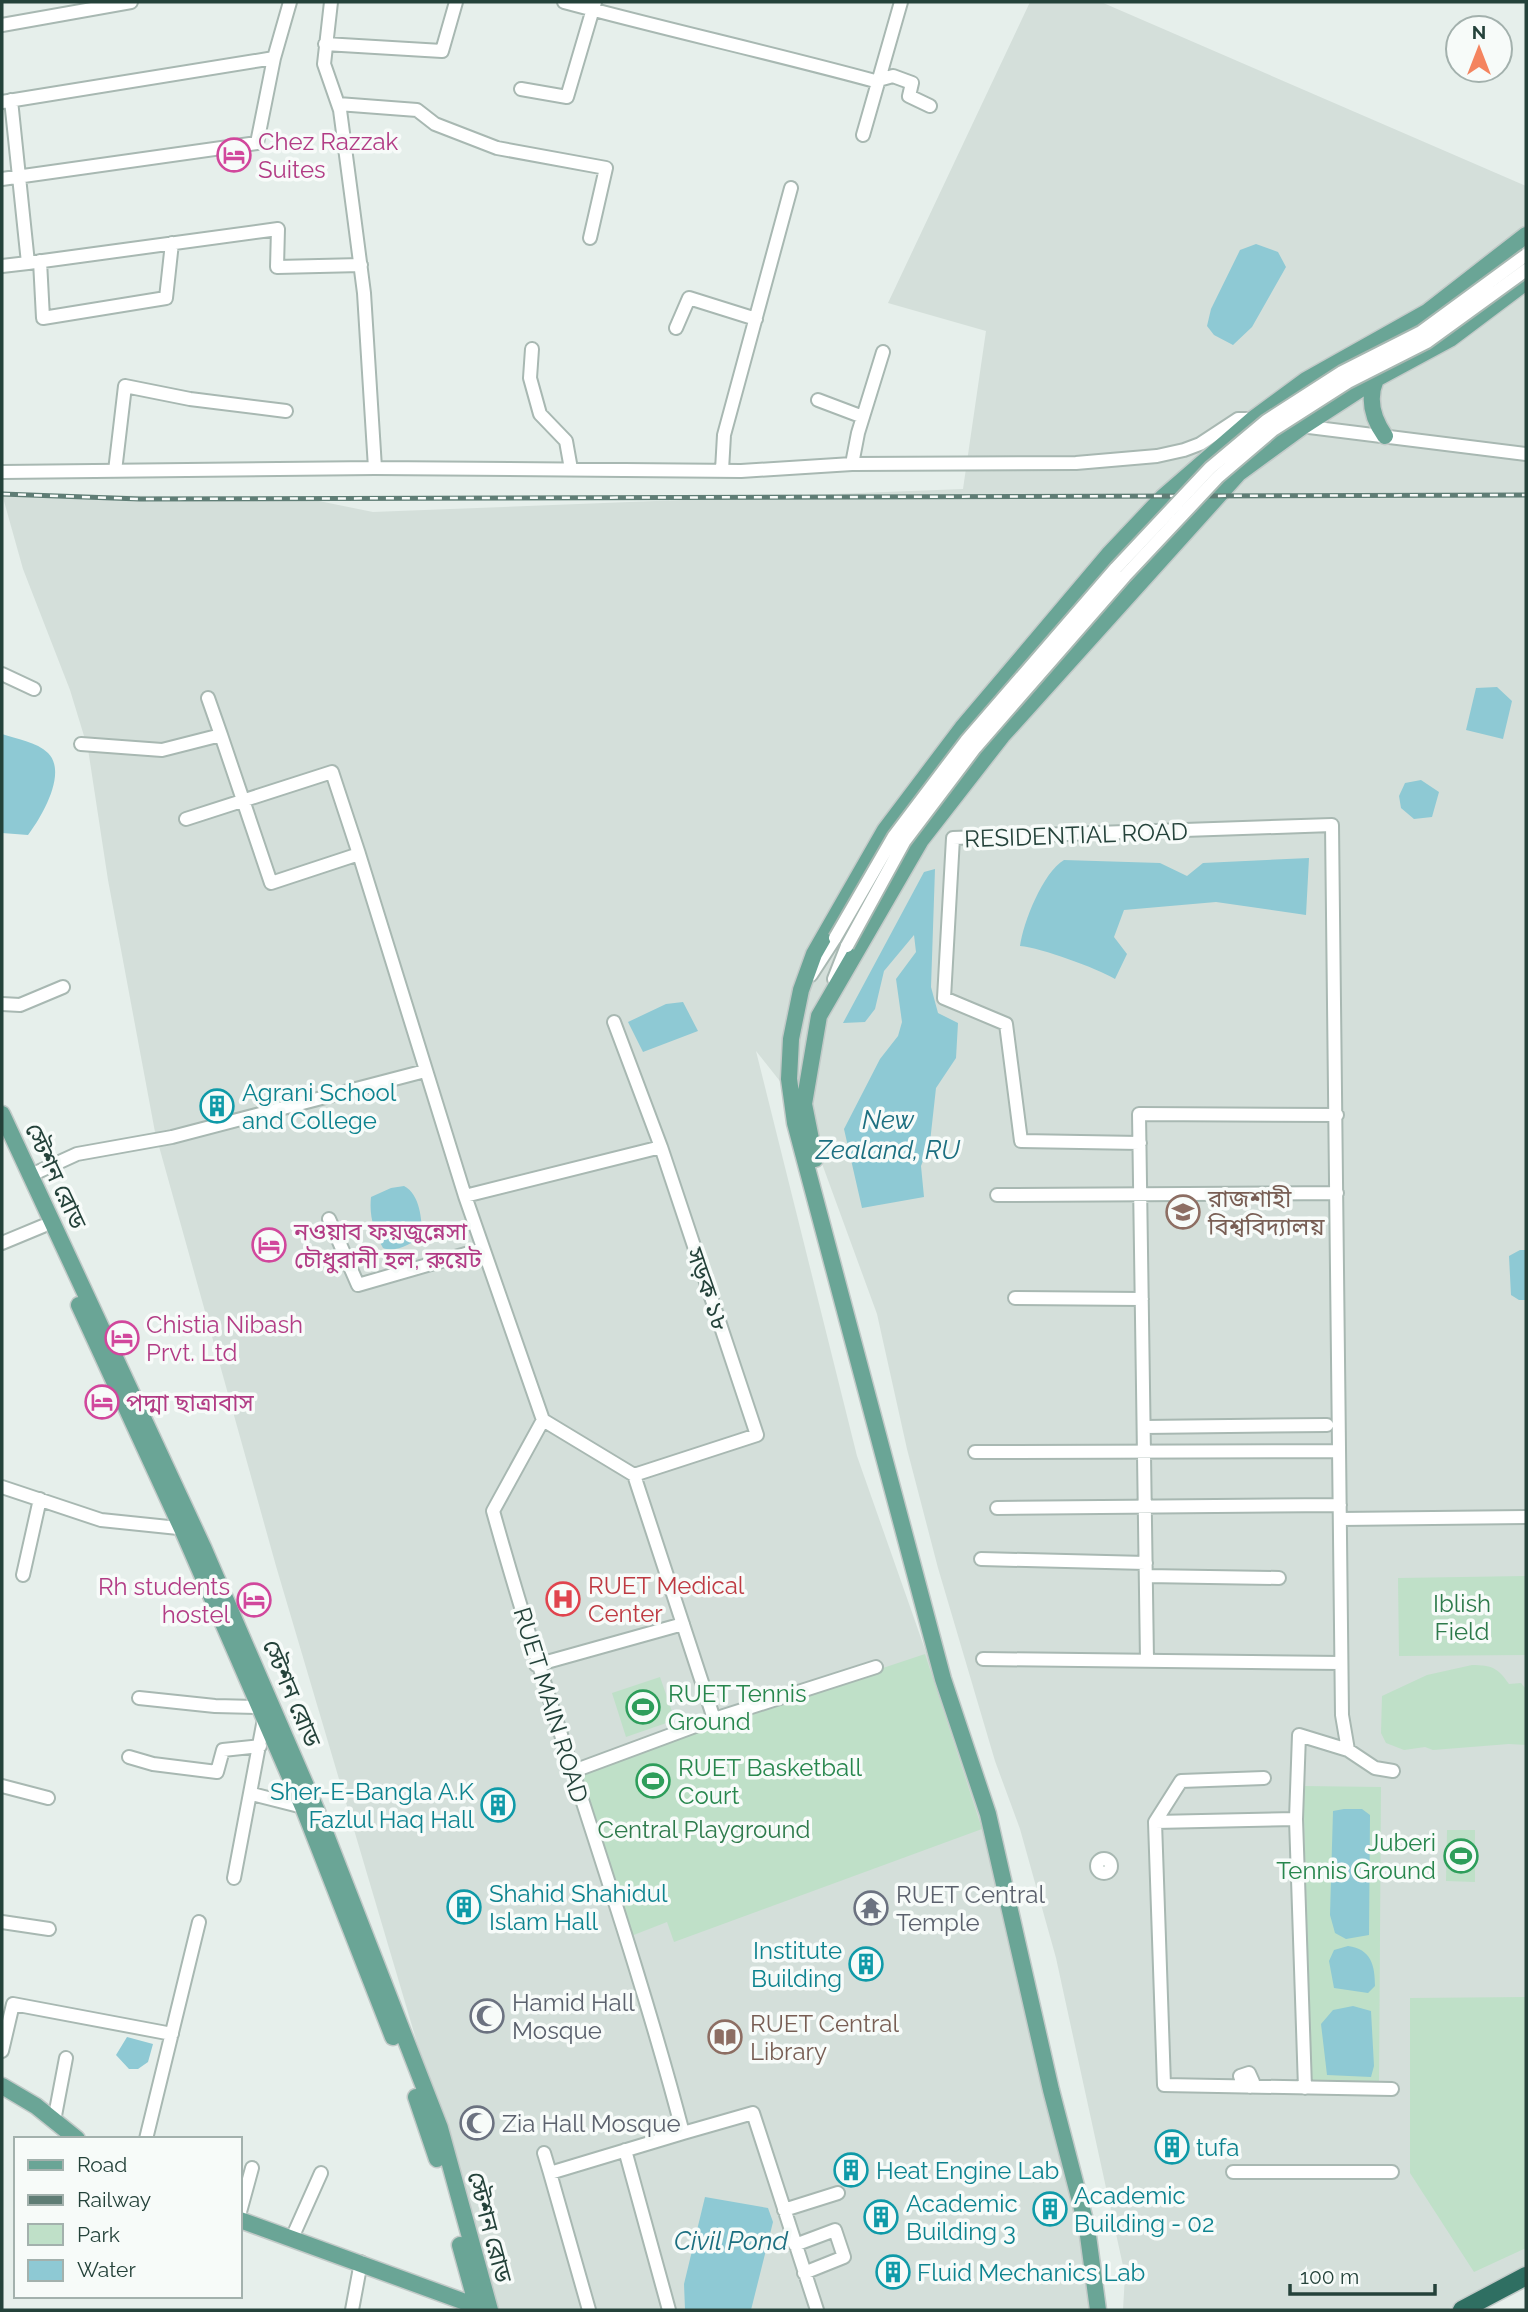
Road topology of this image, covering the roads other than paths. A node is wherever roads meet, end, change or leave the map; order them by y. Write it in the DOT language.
graph roads {
  1 [pos="131,2"];
  2 [pos="290,2"];
  3 [pos="331,2"];
  4 [pos="456,2"];
  5 [pos="564,2"];
  6 [pos="901,2"];
  7 [pos="594,6"];
  8 [pos="2,25"];
  9 [pos="325,44"];
  10 [pos="274,58"];
  11 [pos="880,80"];
  12 [pos="521,89"];
  13 [pos="6,101"];
  14 [pos="338,104"];
  15 [pos="930,106"];
  16 [pos="863,135"];
  17 [pos="19,177"];
  18 [pos="2,179"];
  19 [pos="791,188"];
  20 [pos="1526,235"];
  21 [pos="590,238"];
  22 [pos="172,243"];
  23 [pos="1526,255"];
  24 [pos="34,262"];
  25 [pos="361,265"];
  26 [pos="2,266"];
  27 [pos="1526,270"];
  28 [pos="1526,282"];
  29 [pos="756,319"];
  30 [pos="676,328"];
  31 [pos="533,349"];
  32 [pos="883,352"];
  33 [pos="1376,379"];
  34 [pos="818,400"];
  35 [pos="286,411"];
  36 [pos="863,416"];
  37 [pos="1254,419"];
  38 [pos="1302,426"];
  39 [pos="1385,436"];
  40 [pos="1526,454"];
  41 [pos="852,464"];
  42 [pos="376,468"];
  43 [pos="570,469"];
  44 [pos="722,470"];
  45 [pos="115,471"];
  46 [pos="2,472"];
  47 [pos="2,674"];
  48 [pos="34,689"];
  49 [pos="208,698"];
  50 [pos="221,735"];
  51 [pos="81,744"];
  52 [pos="242,802"];
  53 [pos="186,819"];
  54 [pos="359,854"];
  55 [pos="63,987"];
  56 [pos="801,990"];
  57 [pos="2,1004"];
  58 [pos="819,1016"];
  59 [pos="614,1022"];
  60 [pos="425,1071"];
  61 [pos="2,1114"];
  62 [pos="1337,1115"];
  63 [pos="2,1138"];
  64 [pos="1140,1143"];
  65 [pos="661,1147"];
  66 [pos="31,1175"];
  67 [pos="1140,1194"];
  68 [pos="1337,1194"];
  69 [pos="997,1195"];
  70 [pos="465,1196"];
  71 [pos="329,1219"];
  72 [pos="43,1226"];
  73 [pos="2,1243"];
  74 [pos="483,1249"];
  75 [pos="1015,1298"];
  76 [pos="1142,1299"];
  77 [pos="543,1420"];
  78 [pos="1327,1424"];
  79 [pos="1144,1427"];
  80 [pos="1339,1451"];
  81 [pos="975,1452"];
  82 [pos="1144,1452"];
  83 [pos="634,1475"];
  84 [pos="2,1487"];
  85 [pos="40,1499"];
  86 [pos="1340,1505"];
  87 [pos="1145,1507"];
  88 [pos="997,1508"];
  89 [pos="1526,1517"];
  90 [pos="1340,1519"];
  91 [pos="189,1529"];
  92 [pos="981,1559"];
  93 [pos="1146,1569"];
  94 [pos="23,1575"];
  95 [pos="1279,1578"];
  96 [pos="683,1624"];
  97 [pos="983,1659"];
  98 [pos="1147,1660"];
  99 [pos="1341,1663"];
  100 [pos="536,1665"];
  101 [pos="876,1667"];
  102 [pos="139,1698"];
  103 [pos="262,1713"];
  104 [pos="714,1718"];
  105 [pos="260,1746"];
  106 [pos="1349,1750"];
  107 [pos="130,1757"];
  108 [pos="1393,1771"];
  109 [pos="571,1772"];
  110 [pos="1264,1779"];
  111 [pos="2,1786"];
  112 [pos="252,1794"];
  113 [pos="48,1798"];
  114 [pos="303,1807"];
  115 [pos="1296,1819"];
  116 [pos="1155,1822"];
  117 [pos="234,1878"];
  118 [pos="2,1922"];
  119 [pos="199,1922"];
  120 [pos="49,1929"];
  121 [pos="172,2035"];
  122 [pos="2,2051"];
  123 [pos="66,2058"];
  124 [pos="2,2086"];
  125 [pos="1305,2088"];
  126 [pos="1392,2090"];
  127 [pos="54,2121"];
  128 [pos="683,2133"];
  129 [pos="74,2137"];
  130 [pos="146,2137"];
  131 [pos="625,2150"];
  132 [pos="544,2153"];
  133 [pos="252,2168"];
  134 [pos="1233,2172"];
  135 [pos="1392,2172"];
  136 [pos="321,2173"];
  137 [pos="550,2173"];
  138 [pos="838,2193"];
  139 [pos="242,2205"];
  140 [pos="784,2210"];
  141 [pos="242,2221"];
  142 [pos="292,2238"];
  143 [pos="795,2245"];
  144 [pos="361,2262"];
  145 [pos="804,2273"];
  146 [pos="1526,2276"];
  147 [pos="1526,2283"];
  148 [pos="1481,2306"];
  149 [pos="481,2309"];
  150 [pos="352,2310"];
  151 [pos="589,2310"];
  152 [pos="669,2310"];
  153 [pos="817,2310"];
  154 [pos="1098,2310"];
  155 [pos="1108,2310"];
  156 [pos="1462,2310"];
  1 -- 8 [label="street"];
  2 -- 10 [label="street"];
  3 -- 9 [label="street"];
  4 -- 9 [label="street"];
  5 -- 7 [label="street"];
  6 -- 11 [label="street"];
  7 -- 11 [label="street"];
  7 -- 12 [label="street"];
  9 -- 14 [label="street"];
  10 -- 13 [label="street"];
  10 -- 17 [label="street"];
  11 -- 15 [label="street"];
  11 -- 16 [label="street"];
  13 -- 17 [label="street"];
  14 -- 21 [label="street"];
  14 -- 25 [label="street"];
  17 -- 18 [label="street"];
  17 -- 24 [label="street"];
  19 -- 29 [label="street"];
  20 -- 37 [label="main road"];
  22 -- 24 [label="street"];
  22 -- 24 [label="street"];
  22 -- 25 [label="street"];
  23 -- 56 [label="street, bridge"];
  24 -- 26 [label="street"];
  25 -- 42 [label="street"];
  27 -- 58 [label="street, bridge"];
  28 -- 33 [label="main road"];
  29 -- 30 [label="street"];
  29 -- 44 [label="street"];
  31 -- 43 [label="street"];
  32 -- 36 [label="street"];
  33 -- 38 [label="main road"];
  33 -- 39 [label="main road"];
  34 -- 36 [label="street"];
  35 -- 45 [label="street"];
  36 -- 41 [label="street"];
  37 -- 38 [label="street"];
  37 -- 41 [label="street"];
  37 -- 56 [label="main road"];
  38 -- 39 [label="street"];
  38 -- 58 [label="main road"];
  39 -- 40 [label="street"];
  41 -- 44 [label="street"];
  42 -- 43 [label="street"];
  42 -- 45 [label="street"];
  43 -- 44 [label="street"];
  45 -- 46 [label="street"];
  47 -- 48 [label="street"];
  49 -- 50 [label="street"];
  50 -- 51 [label="street"];
  50 -- 52 [label="street"];
  52 -- 53 [label="street"];
  52 -- 54 [label="street"];
  52 -- 54 [label="street"];
  54 -- 60 [label="street"];
  55 -- 57 [label="street"];
  56 -- 154 [label="main road"];
  58 -- 155 [label="main road"];
  59 -- 65 [label="street, সড়ক ১৮"];
  60 -- 66 [label="street"];
  60 -- 70 [label="street"];
  61 -- 66 [label="main road, স্টেশন রোড"];
  62 -- 64 [label="street"];
  62 -- 64 [label="street, RESIDENTIAL ROAD"];
  62 -- 68 [label="street"];
  63 -- 72 [label="main road, স্টেশন রোড"];
  64 -- 67 [label="street"];
  65 -- 70 [label="street"];
  65 -- 83 [label="street, সড়ক ১৮"];
  66 -- 91 [label="main road, স্টেশন রোড"];
  67 -- 68 [label="street"];
  67 -- 69 [label="street"];
  67 -- 76 [label="street"];
  68 -- 80 [label="street"];
  70 -- 74 [label="street"];
  71 -- 74 [label="street"];
  72 -- 73 [label="street"];
  72 -- 91 [label="main road, স্টেশন রোড"];
  74 -- 77 [label="street"];
  75 -- 76 [label="street"];
  76 -- 79 [label="street"];
  77 -- 83 [label="street"];
  77 -- 100 [label="street, RUET MAIN ROAD"];
  78 -- 79 [label="street"];
  79 -- 82 [label="street"];
  80 -- 82 [label="street"];
  80 -- 86 [label="street"];
  81 -- 82 [label="street"];
  82 -- 87 [label="street"];
  83 -- 96 [label="street"];
  84 -- 85 [label="street"];
  85 -- 91 [label="street"];
  85 -- 94 [label="street"];
  86 -- 87 [label="street"];
  86 -- 90 [label="street"];
  87 -- 88 [label="street"];
  87 -- 93 [label="street"];
  89 -- 90 [label="street"];
  90 -- 99 [label="street"];
  91 -- 103 [label="main road, স্টেশন রোড"];
  91 -- 149 [label="main road, স্টেশন রোড"];
  92 -- 93 [label="street"];
  93 -- 95 [label="street"];
  93 -- 98 [label="street"];
  96 -- 100 [label="street"];
  96 -- 104 [label="street"];
  97 -- 98 [label="street"];
  98 -- 99 [label="street"];
  99 -- 106 [label="street"];
  100 -- 109 [label="street, RUET MAIN ROAD"];
  101 -- 104 [label="street"];
  102 -- 103 [label="street"];
  103 -- 105 [label="street"];
  103 -- 114 [label="main road, স্টেশন রোড"];
  104 -- 109 [label="street"];
  105 -- 107 [label="street"];
  105 -- 112 [label="street"];
  106 -- 108 [label="street"];
  106 -- 115 [label="street"];
  109 -- 128 [label="street, RUET MAIN ROAD"];
  110 -- 116 [label="street"];
  111 -- 113 [label="street"];
  112 -- 114 [label="street"];
  112 -- 117 [label="street"];
  114 -- 149 [label="main road, স্টেশন রোড"];
  115 -- 116 [label="street"];
  115 -- 125 [label="street"];
  116 -- 125 [label="street"];
  118 -- 120 [label="street"];
  119 -- 121 [label="street"];
  121 -- 122 [label="street"];
  121 -- 130 [label="street"];
  123 -- 127 [label="street"];
  124 -- 127 [label="main road"];
  125 -- 126 [label="street"];
  127 -- 129 [label="main road"];
  128 -- 131 [label="street"];
  128 -- 140 [label="street"];
  131 -- 137 [label="street"];
  131 -- 152 [label="street"];
  132 -- 137 [label="street"];
  133 -- 139 [label="street"];
  134 -- 135 [label="street"];
  136 -- 142 [label="street"];
  137 -- 151 [label="street"];
  138 -- 140 [label="street"];
  140 -- 143 [label="street"];
  141 -- 142 [label="main road"];
  142 -- 144 [label="main road"];
  143 -- 145 [label="street"];
  143 -- 145 [label="street"];
  144 -- 149 [label="main road"];
  144 -- 150 [label="street"];
  145 -- 153 [label="street"];
  146 -- 148 [label="highway"];
  147 -- 148 [label="highway"];
  148 -- 156 [label="highway"];
}
